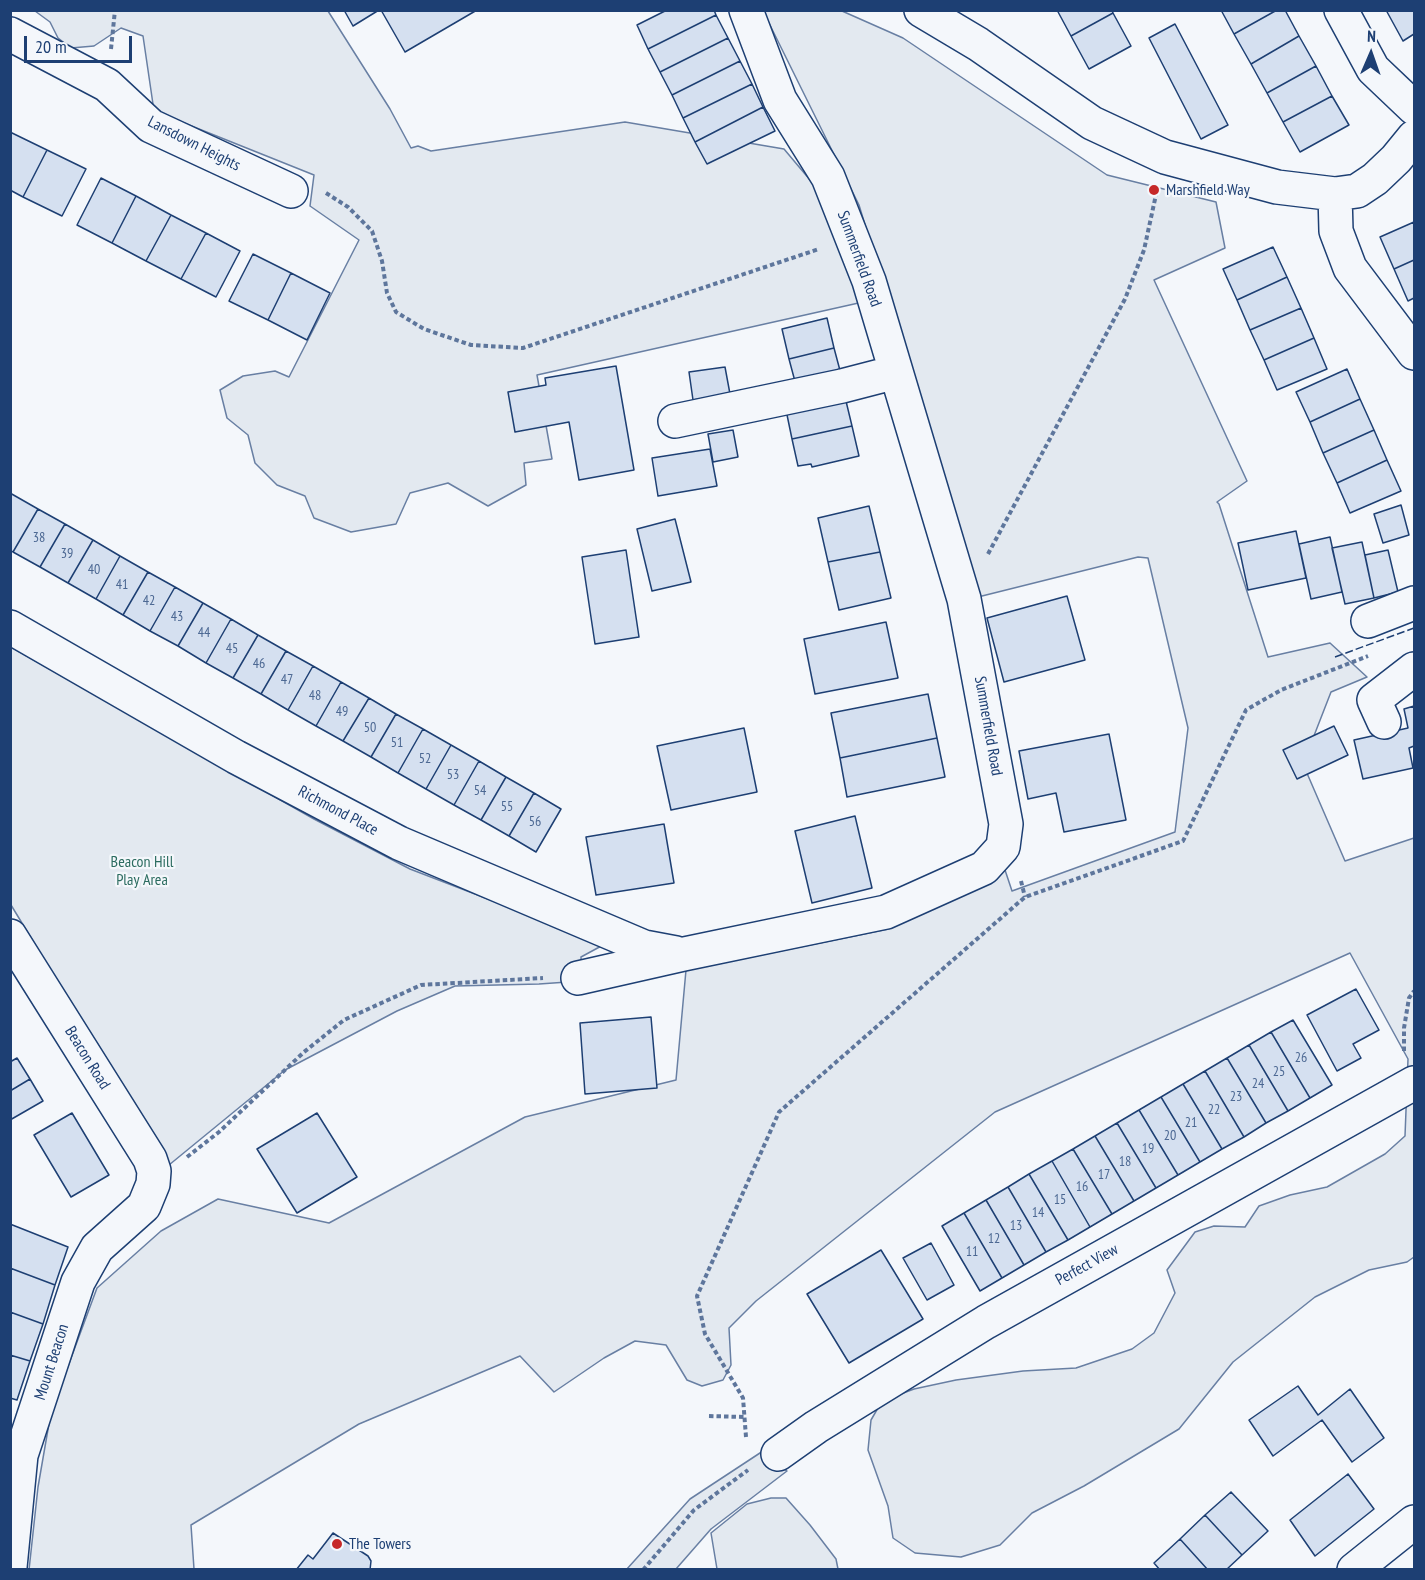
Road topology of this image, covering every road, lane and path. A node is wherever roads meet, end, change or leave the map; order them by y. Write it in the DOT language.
graph roads {
  1 [pos="746,10"];
  2 [pos="921,10"];
  3 [pos="1341,10"];
  4 [pos="10,34"];
  5 [pos="1414,108"];
  6 [pos="1414,136"];
  7 [pos="1165,157"];
  8 [pos="306,190"];
  9 [pos="1335,194"];
  10 [pos="852,238"];
  11 [pos="1414,353"];
  12 [pos="896,372"];
  13 [pos="675,421"];
  14 [pos="964,599"];
  15 [pos="1414,603"];
  16 [pos="1368,621"];
  17 [pos="10,627"];
  18 [pos="1374,654"];
  19 [pos="1414,669"];
  20 [pos="1383,722"];
  21 [pos="10,936"];
  22 [pos="684,954"];
  23 [pos="578,978"];
  24 [pos="1414,992"];
  25 [pos="1408,1086"];
  26 [pos="153,1184"];
  27 [pos="709,1416"];
  28 [pos="745,1416"];
  29 [pos="746,1438"];
  30 [pos="763,1457"];
  31 [pos="1414,1522"];
  32 [pos="10,1568"];
  33 [pos="643,1569"];
  34 [pos="1354,1569"];
  1 -- 10 [label="street, Summerfield Road"];
  2 -- 7 [label="street"];
  3 -- 5 [label="street"];
  4 -- 8 [label="street, Lansdown Heights"];
  6 -- 9 [label="street"];
  7 -- 9 [label="street"];
  7 -- 14 [label="path"];
  8 -- 10 [label="path"];
  9 -- 11 [label="street"];
  10 -- 12 [label="street, Summerfield Road"];
  12 -- 13 [label="street"];
  12 -- 14 [label="street, Summerfield Road"];
  14 -- 22 [label="street, Summerfield Road"];
  15 -- 16 [label="street"];
  17 -- 22 [label="street, Richmond Place"];
  18 -- 28 [label="path"];
  19 -- 20 [label="street"];
  21 -- 26 [label="street, Beacon Road"];
  22 -- 23 [label="street, Summerfield Road"];
  23 -- 26 [label="path"];
  24 -- 25 [label="path"];
  25 -- 30 [label="street, Perfect View"];
  26 -- 32 [label="street, Mount Beacon"];
  27 -- 28 [label="path"];
  28 -- 29 [label="path"];
  30 -- 33 [label="path"];
  31 -- 34 [label="street"];
}
